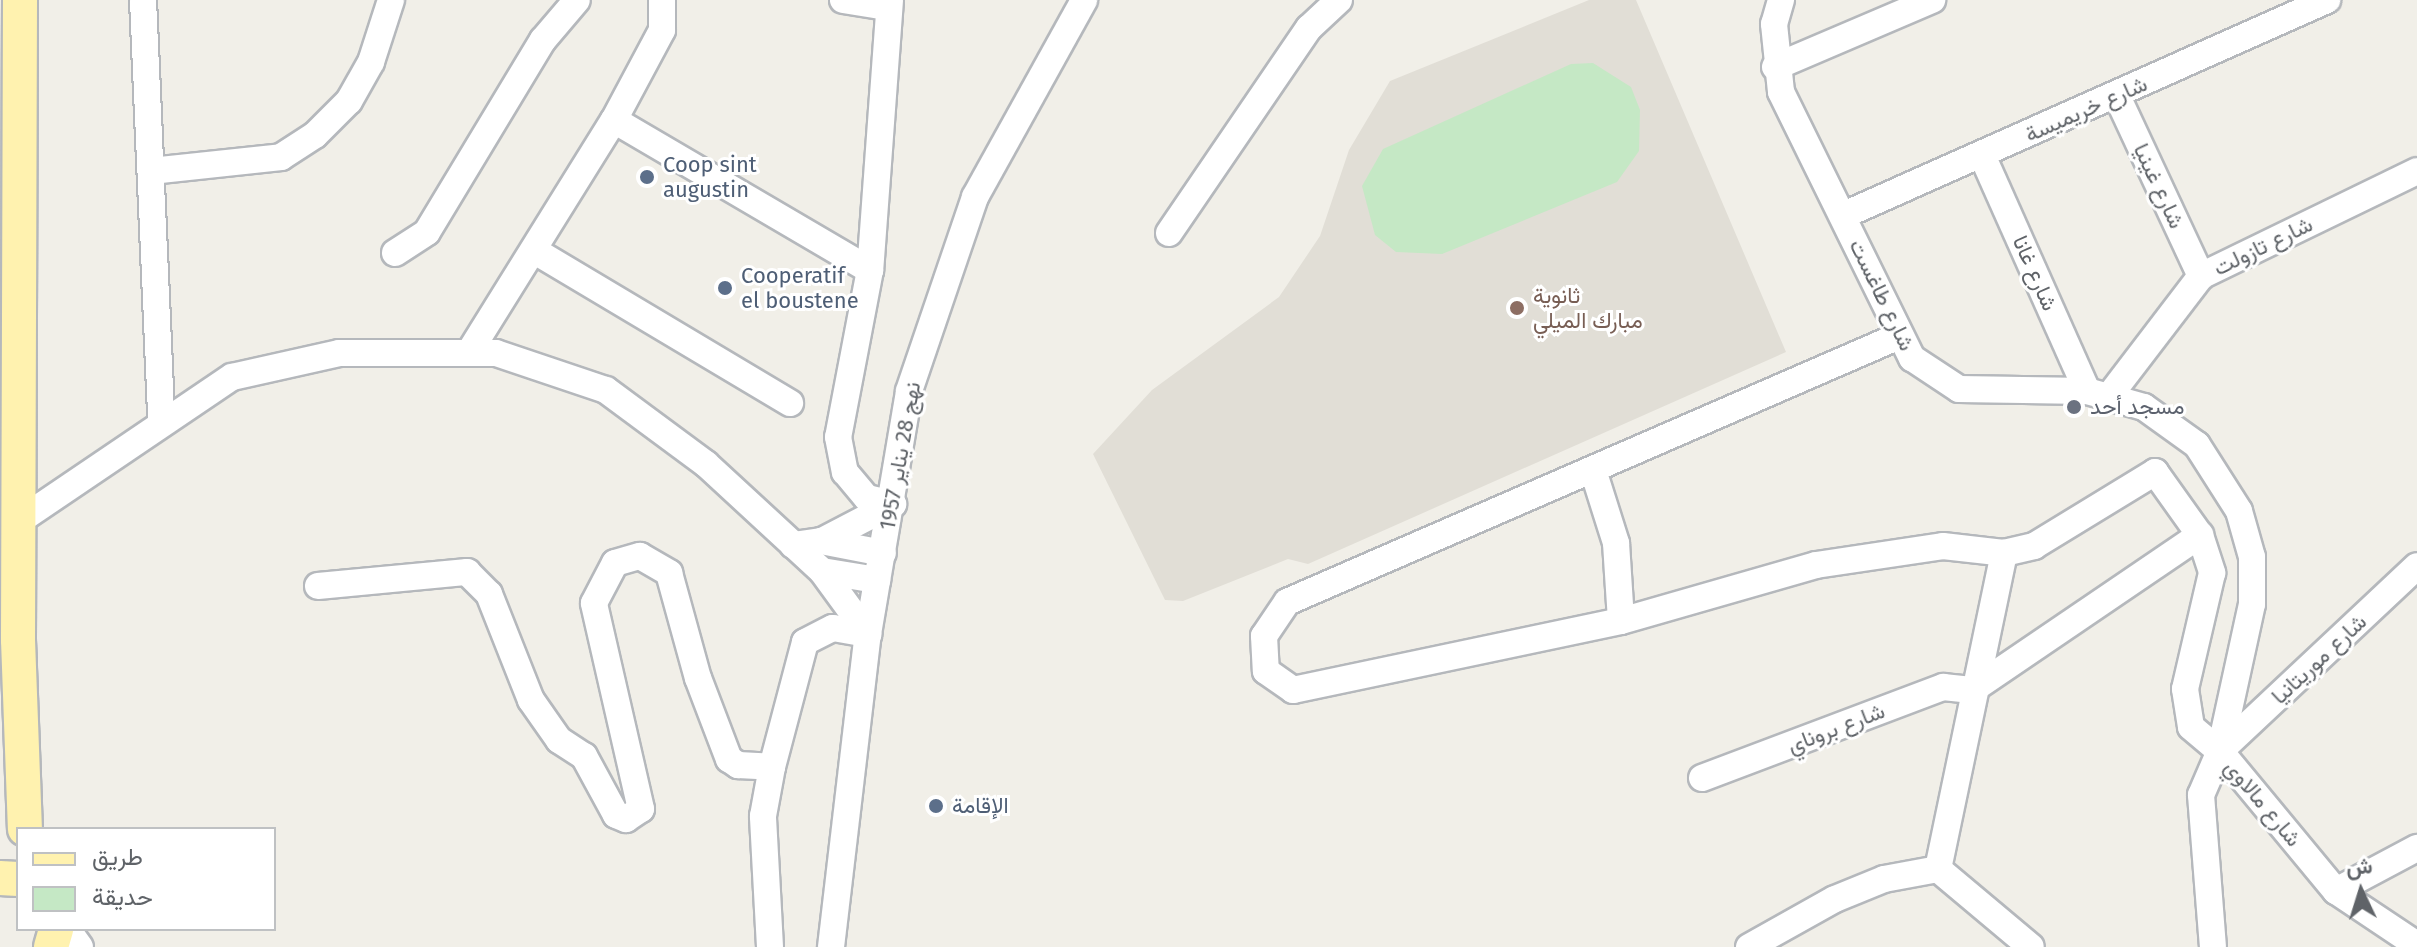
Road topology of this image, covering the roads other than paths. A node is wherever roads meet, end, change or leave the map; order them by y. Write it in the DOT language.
graph roads {
  1 [pos="20,0"];
  2 [pos="143,0"];
  3 [pos="391,0"];
  4 [pos="577,0"];
  5 [pos="662,0"];
  6 [pos="843,0"];
  7 [pos="1084,0"];
  8 [pos="1339,0"];
  9 [pos="1781,0"];
  10 [pos="1932,0"];
  11 [pos="2327,0"];
  12 [pos="888,4"];
  13 [pos="2291,8"];
  14 [pos="1775,67"];
  15 [pos="2117,96"];
  16 [pos="614,120"];
  17 [pos="1982,155"];
  18 [pos="151,171"];
  19 [pos="2417,171"];
  20 [pos="1844,215"];
  21 [pos="1169,233"];
  22 [pos="535,251"];
  23 [pos="395,253"];
  24 [pos="870,270"];
  25 [pos="2201,276"];
  26 [pos="9,285"];
  27 [pos="1899,336"];
  28 [pos="470,351"];
  29 [pos="2098,393"];
  30 [pos="790,403"];
  31 [pos="161,418"];
  32 [pos="1593,470"];
  33 [pos="893,504"];
  34 [pos="19,521"];
  35 [pos="2200,535"];
  36 [pos="821,541"];
  37 [pos="793,545"];
  38 [pos="883,553"];
  39 [pos="2004,553"];
  40 [pos="822,571"];
  41 [pos="2414,579"];
  42 [pos="877,580"];
  43 [pos="318,586"];
  44 [pos="1621,621"];
  45 [pos="868,634"];
  46 [pos="1972,690"];
  47 [pos="2220,751"];
  48 [pos="772,767"];
  49 [pos="1702,778"];
  50 [pos="25,827"];
  51 [pos="2417,848"];
  52 [pos="1938,869"];
  53 [pos="2336,891"];
  54 [pos="2417,945"];
  55 [pos="770,947"];
  56 [pos="831,947"];
  57 [pos="1749,947"];
  58 [pos="2031,947"];
  59 [pos="2213,947"];
  1 -- 26 [label="main road"];
  2 -- 18 [label="street"];
  3 -- 18 [label="street"];
  4 -- 23 [label="street"];
  5 -- 16 [label="street"];
  6 -- 12 [label="street"];
  7 -- 33 [label="street, نهج 28 يناير 1957"];
  8 -- 21 [label="street"];
  9 -- 14 [label="street, شارع طاغست"];
  10 -- 14 [label="street"];
  11 -- 13 [label="street, شارع خريميسة"];
  12 -- 24 [label="street"];
  13 -- 15 [label="street, شارع خريميسة"];
  14 -- 20 [label="street, شارع طاغست"];
  15 -- 17 [label="street, شارع خريميسة"];
  15 -- 25 [label="street, شارع غينيا"];
  16 -- 22 [label="street"];
  16 -- 24 [label="street"];
  17 -- 20 [label="street, شارع خريميسة"];
  17 -- 29 [label="street, شارع غانا"];
  18 -- 31 [label="street"];
  19 -- 25 [label="street, شارع تازولت"];
  20 -- 27 [label="street, شارع طاغست"];
  22 -- 28 [label="street"];
  22 -- 30 [label="street"];
  24 -- 33 [label="street"];
  25 -- 29 [label="street, شارع تازولت"];
  26 -- 34 [label="main road"];
  27 -- 29 [label="street, شارع طاغست"];
  27 -- 32 [label="street"];
  28 -- 31 [label="street"];
  28 -- 37 [label="street"];
  29 -- 47 [label="street, شارع طاغست"];
  31 -- 34 [label="street"];
  32 -- 44 [label="street"];
  32 -- 44 [label="street"];
  33 -- 36 [label="street"];
  33 -- 38 [label="street, نهج 28 يناير 1957"];
  34 -- 50 [label="main road"];
  35 -- 39 [label="street"];
  35 -- 46 [label="street"];
  35 -- 47 [label="street, شارع مالاوي"];
  36 -- 37 [label="street"];
  36 -- 38 [label="street"];
  37 -- 40 [label="street"];
  38 -- 42 [label="street, نهج 28 يناير 1957"];
  39 -- 44 [label="street"];
  39 -- 46 [label="street"];
  40 -- 42 [label="street"];
  40 -- 45 [label="street"];
  41 -- 47 [label="street, شارع موريتانيا"];
  42 -- 45 [label="street, نهج 28 يناير 1957"];
  43 -- 48 [label="street"];
  45 -- 48 [label="street"];
  45 -- 56 [label="street, نهج 28 يناير 1957"];
  46 -- 49 [label="street, شارع بروناي"];
  46 -- 52 [label="street"];
  47 -- 53 [label="street, شارع مالاوي"];
  47 -- 59 [label="street"];
  48 -- 55 [label="street"];
  51 -- 53 [label="street"];
  52 -- 57 [label="street"];
  52 -- 58 [label="street"];
  53 -- 54 [label="street, شارع مالاوي"];
}
